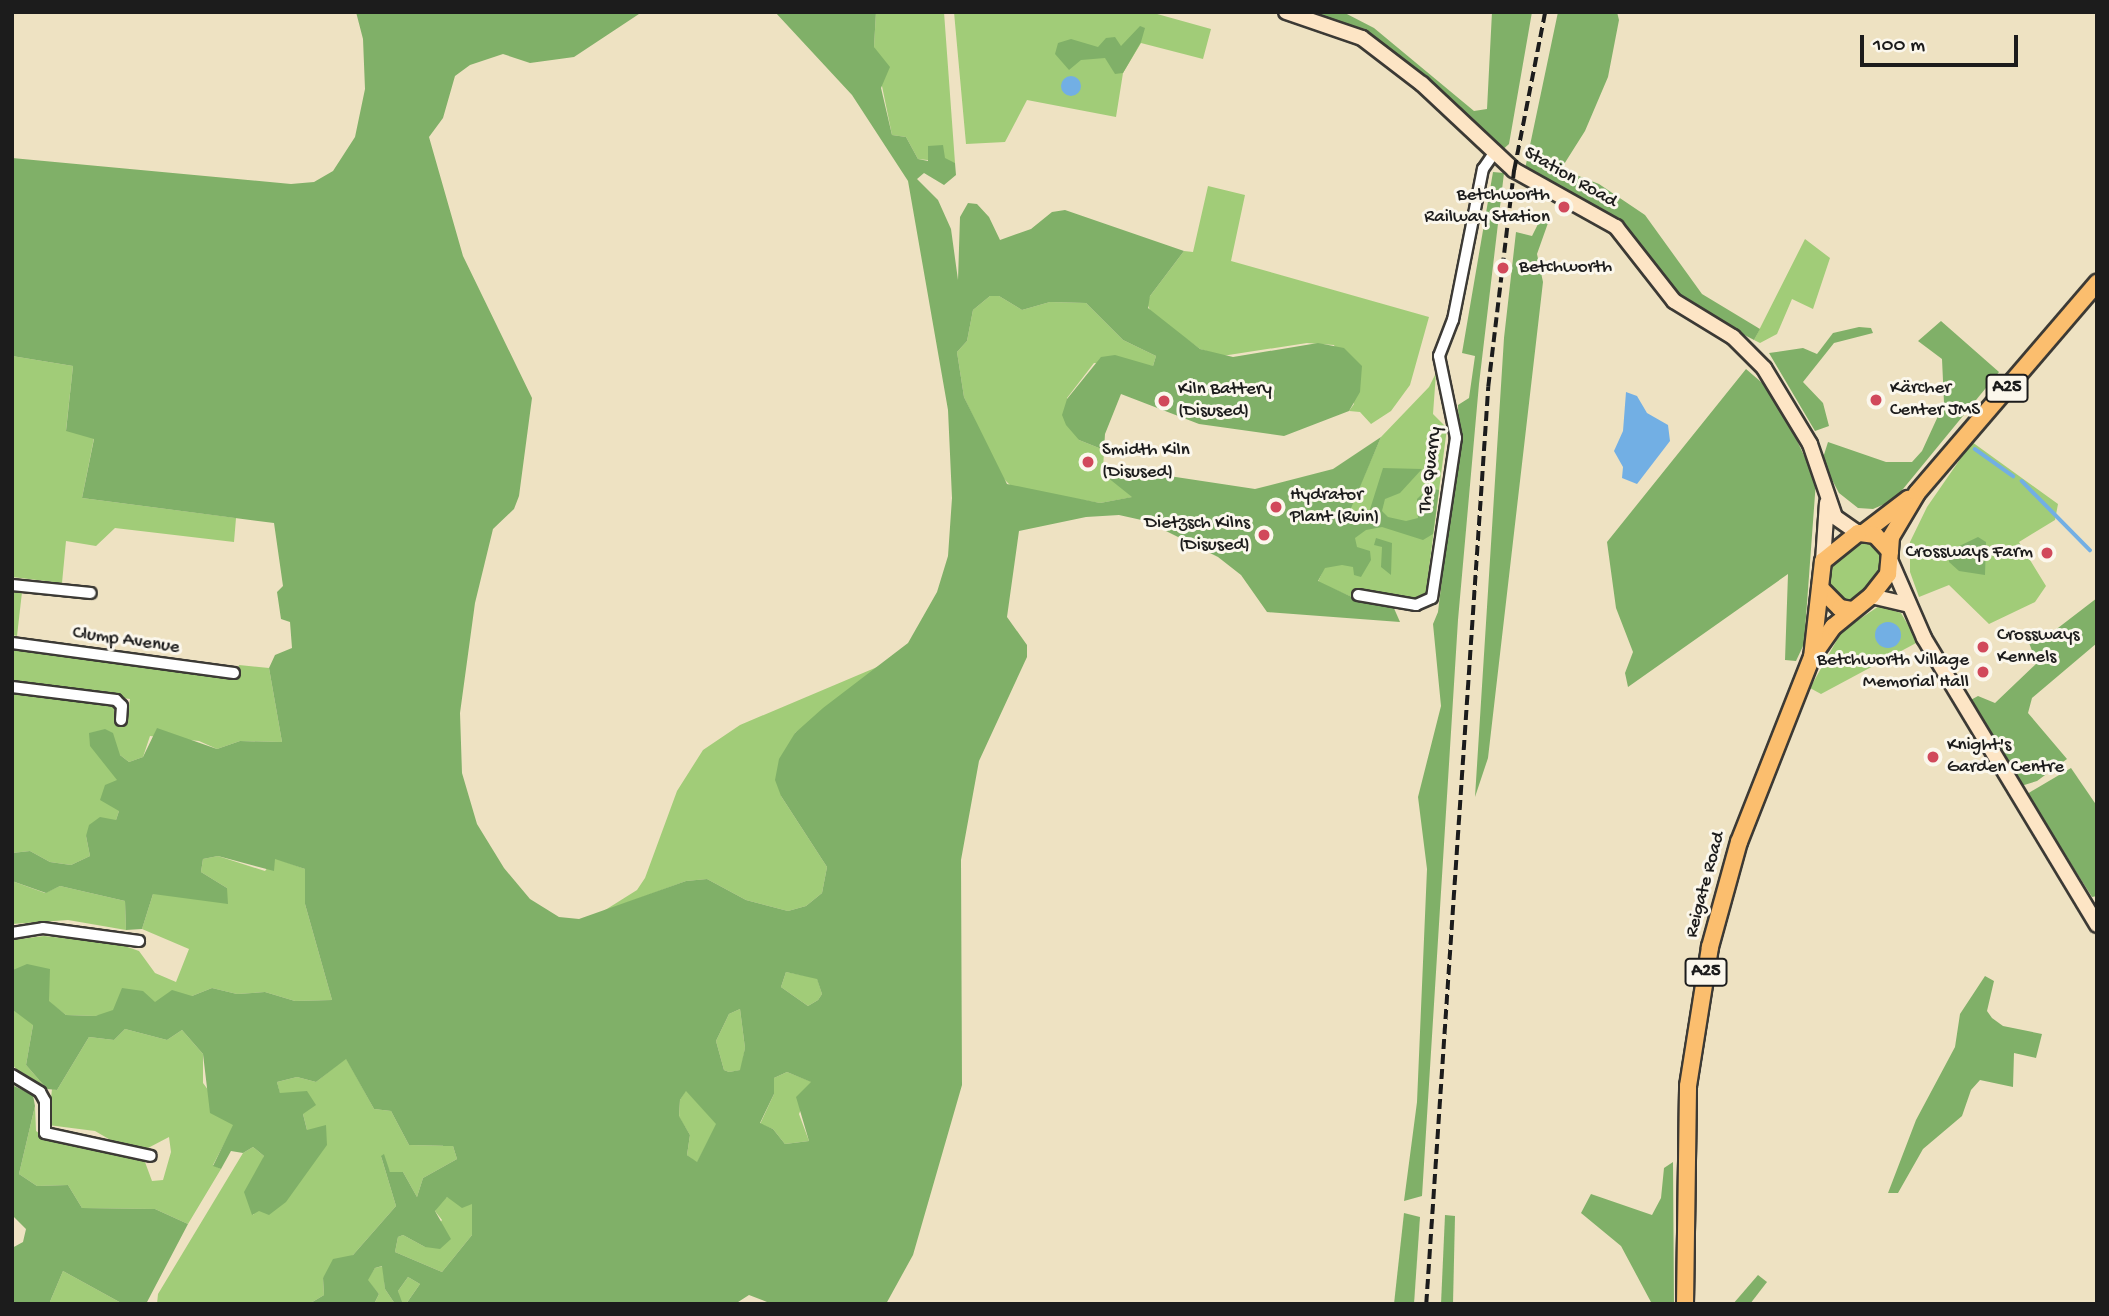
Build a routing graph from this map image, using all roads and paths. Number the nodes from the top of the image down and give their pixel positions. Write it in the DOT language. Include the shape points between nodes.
graph roads {
  1 [pos="1286,12"];
  2 [pos="1494,153"];
  3 [pos="2097,283"];
  4 [pos="1917,493"];
  5 [pos="1826,498"];
  6 [pos="1862,532"];
  7 [pos="1890,556"];
  8 [pos="1823,561"];
  9 [pos="12,585"];
  10 [pos="1820,588"];
  11 [pos="91,593"];
  12 [pos="1358,595"];
  13 [pos="1871,596"];
  14 [pos="1906,604"];
  15 [pos="1853,610"];
  16 [pos="12,643"];
  17 [pos="1812,657"];
  18 [pos="234,673"];
  19 [pos="12,687"];
  20 [pos="121,720"];
  21 [pos="2097,925"];
  22 [pos="12,933"];
  23 [pos="139,941"];
  24 [pos="12,1075"];
  25 [pos="151,1156"];
  26 [pos="1685,1304"];
  1 -- 2 [label="main road, Station Road" via="1362,38 1422,84"];
  2 -- 5 [label="main road, Station Road" via="1527,179 1616,227 1674,301 1733,337 1764,368 1810,444"];
  2 -- 12 [label="street, The Quarry" via="1483,169 1453,320 1439,356 1455,438 1432,597 1416,605"];
  3 -- 4 [label="main road, A25"];
  4 -- 6 [label="main road, A25"];
  4 -- 7 [label="main road, A25" via="1891,537"];
  5 -- 6 [label="main road, Station Road" via="1835,517"];
  5 -- 8 [label="main road, Station Road"];
  6 -- 7 [label="main road"];
  6 -- 8 [label="main road"];
  7 -- 13 [label="main road" via="1888,574"];
  7 -- 14 [label="main road"];
  8 -- 10 [label="main road"];
  9 -- 11 [label="street"];
  10 -- 15 [label="main road" via="1840,608"];
  10 -- 17 [label="main road, Reigate Road / A25"];
  13 -- 14 [label="main road"];
  13 -- 15 [label="main road"];
  14 -- 21 [label="main road"];
  15 -- 17 [label="main road, Reigate Road / A25"];
  16 -- 18 [label="street, Clump Avenue"];
  17 -- 26 [label="main road, Reigate Road / A25" via="1739,842 1710,947 1688,1086"];
  19 -- 20 [label="street" via="116,700"];
  22 -- 23 [label="street" via="43,928"];
  24 -- 25 [label="street" via="45,1101 45,1133"];
}
